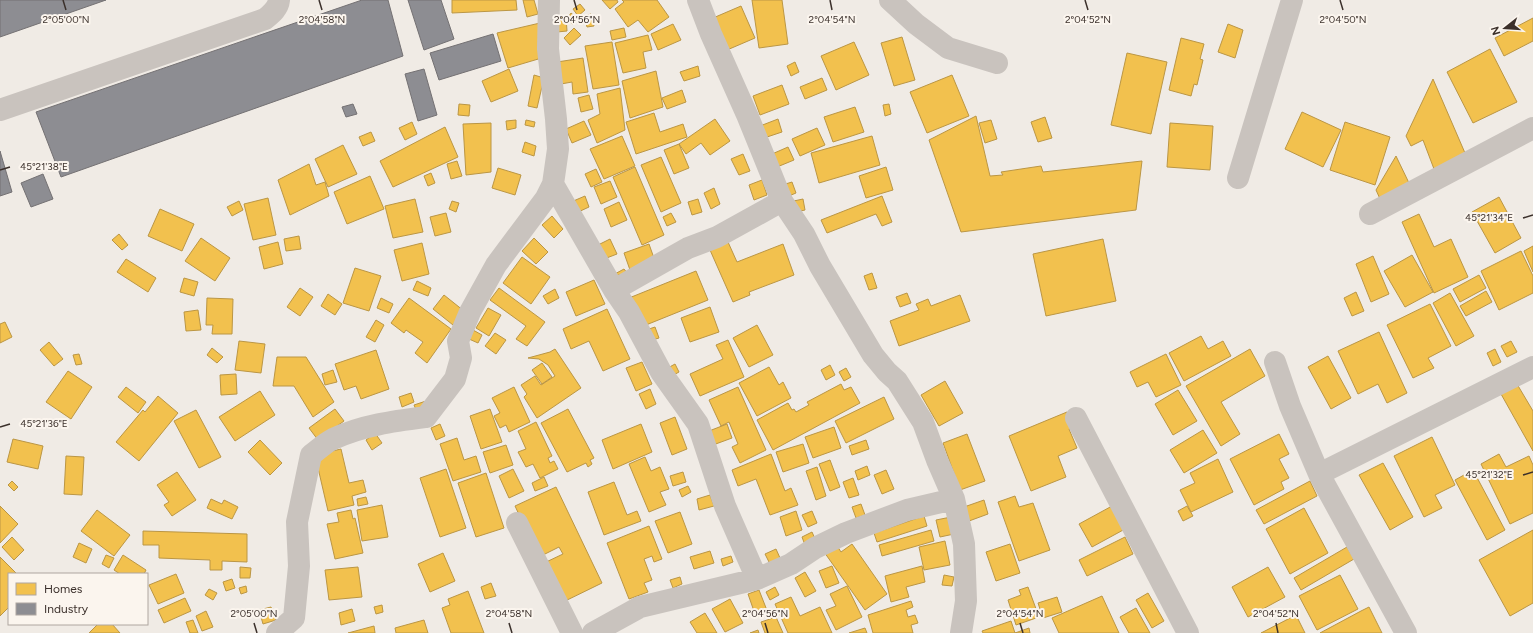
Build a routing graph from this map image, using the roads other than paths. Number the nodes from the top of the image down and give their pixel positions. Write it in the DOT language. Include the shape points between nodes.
graph roads {
  1 [pos="279,0"];
  2 [pos="549,0"];
  3 [pos="698,0"];
  4 [pos="890,0"];
  5 [pos="1292,0"];
  6 [pos="997,63"];
  7 [pos="0,110"];
  8 [pos="1533,128"];
  9 [pos="1238,178"];
  10 [pos="553,184"];
  11 [pos="782,200"];
  12 [pos="1370,214"];
  13 [pos="614,290"];
  14 [pos="1275,362"];
  15 [pos="1533,367"];
  16 [pos="1076,418"];
  17 [pos="1320,474"];
  18 [pos="954,500"];
  19 [pos="517,523"];
  20 [pos="757,579"];
  21 [pos="278,633"];
  22 [pos="572,633"];
  23 [pos="593,633"];
  24 [pos="961,633"];
  25 [pos="1188,633"];
  26 [pos="1406,633"];
  1 -- 7 [label="street" via="272,13 264,19"];
  2 -- 10 [label="street" via="548,49 558,149"];
  3 -- 11 [label="street"];
  4 -- 6 [label="street" via="948,48"];
  5 -- 9 [label="street"];
  8 -- 12 [label="street"];
  10 -- 13 [label="street"];
  10 -- 21 [label="street" via="546,198 496,265 470,312 458,341 461,358 455,379 426,416 378,423 332,439 311,455 297,522 299,566 294,618"];
  11 -- 13 [label="street" via="717,237 688,248"];
  11 -- 18 [label="street" via="873,355 898,381 923,422"];
  13 -- 20 [label="street" via="629,312 661,372 698,424 725,506"];
  14 -- 17 [label="street" via="1290,406"];
  15 -- 17 [label="street"];
  16 -- 25 [label="street"];
  17 -- 26 [label="street"];
  18 -- 20 [label="street" via="907,510 846,533 815,548 791,564"];
  18 -- 24 [label="street" via="964,544 966,601"];
  19 -- 22 [label="street"];
  20 -- 23 [label="street" via="640,607"];
}
